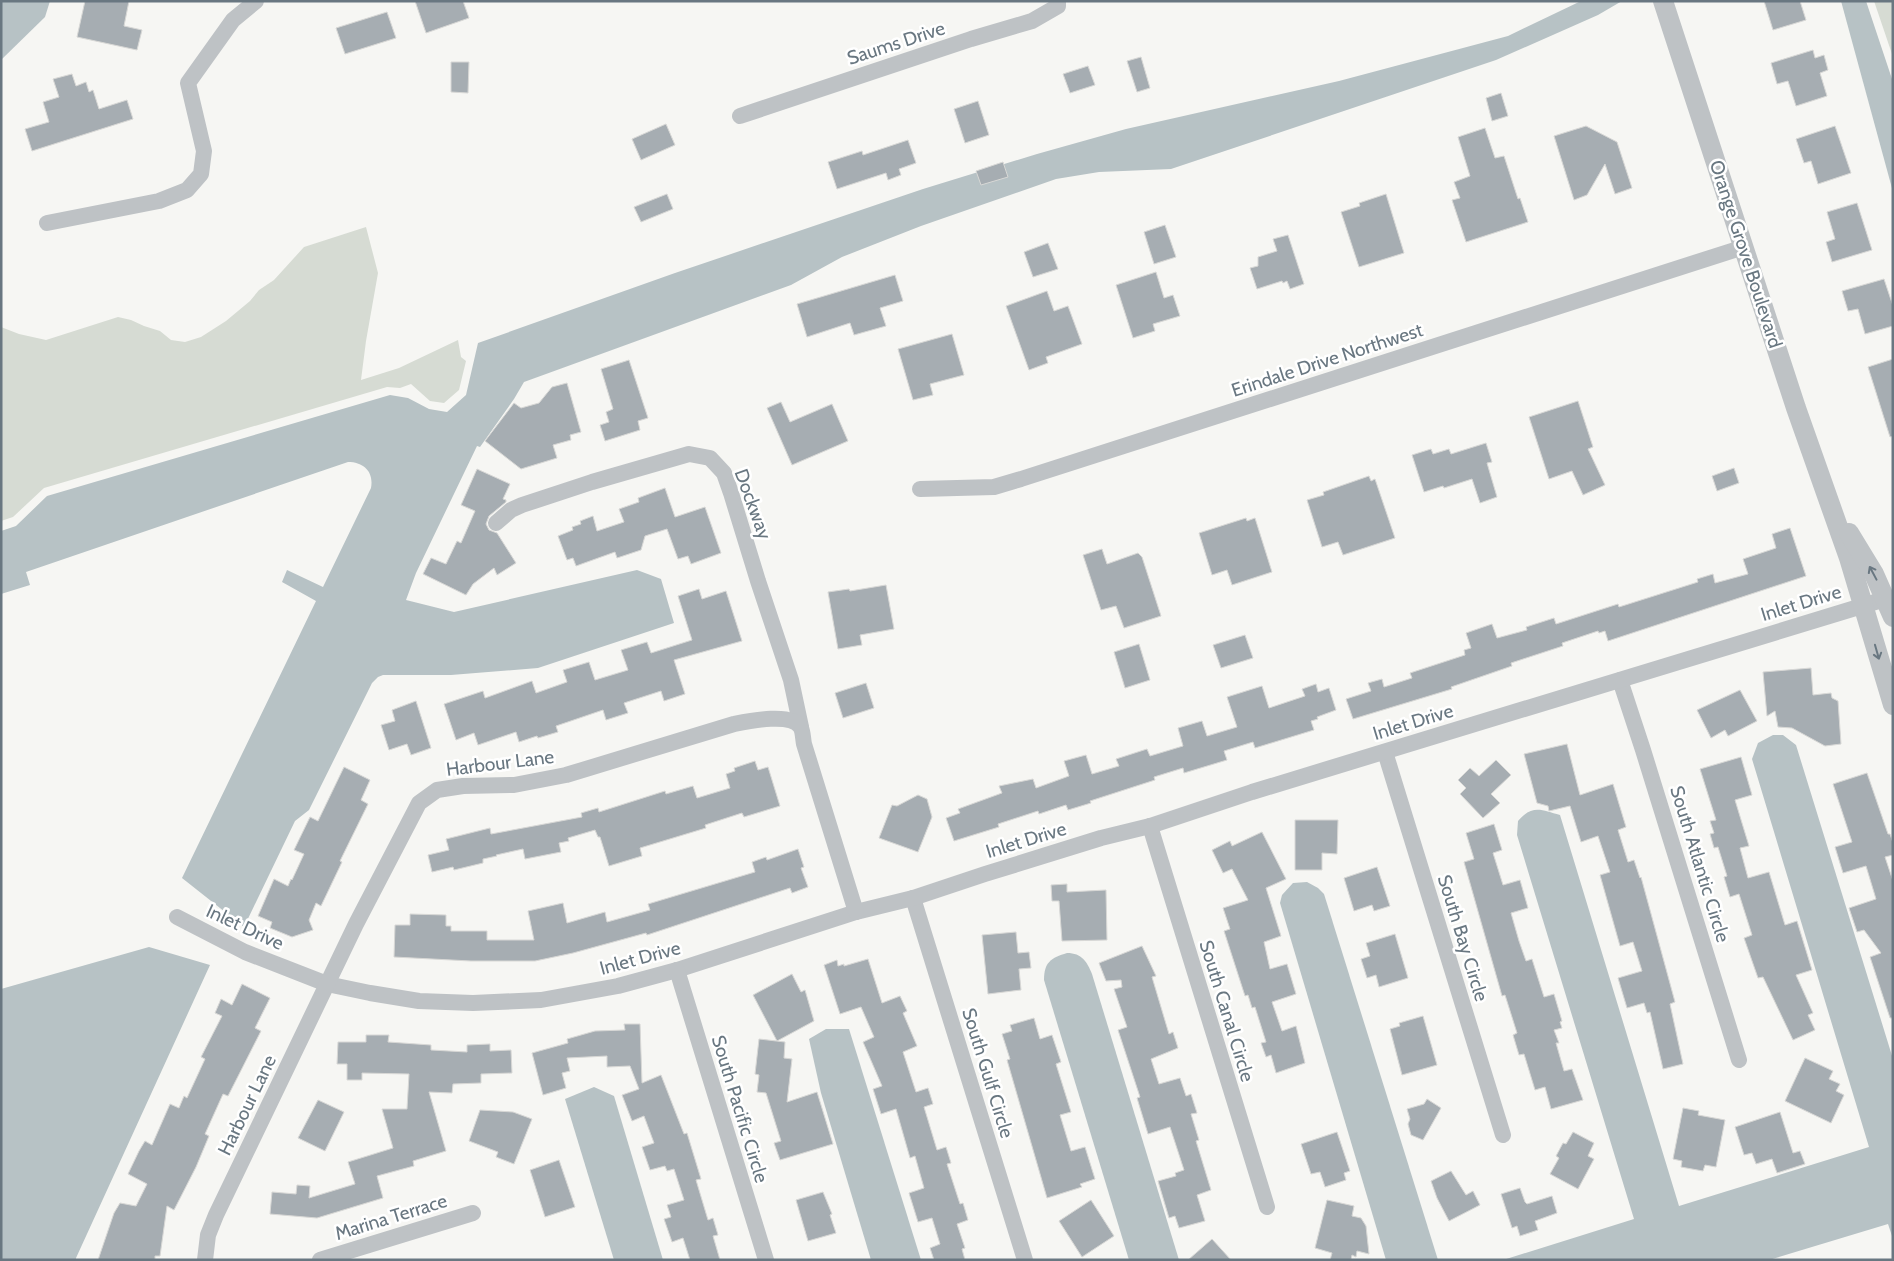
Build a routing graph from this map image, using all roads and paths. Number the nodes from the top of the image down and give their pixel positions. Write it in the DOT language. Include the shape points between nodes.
graph roads {
  1 [pos="256,1"];
  2 [pos="1058,1"];
  3 [pos="1663,1"];
  4 [pos="740,116"];
  5 [pos="47,223"];
  6 [pos="1744,247"];
  7 [pos="920,489"];
  8 [pos="1831,506"];
  9 [pos="496,523"];
  10 [pos="1885,598"];
  11 [pos="1864,605"];
  12 [pos="1893,617"];
  13 [pos="1620,680"];
  14 [pos="1893,705"];
  15 [pos="801,727"];
  16 [pos="1385,752"];
  17 [pos="1150,826"];
  18 [pos="914,898"];
  19 [pos="856,912"];
  20 [pos="177,917"];
  21 [pos="676,970"];
  22 [pos="327,984"];
  23 [pos="1739,1060"];
  24 [pos="1503,1135"];
  25 [pos="1267,1207"];
  26 [pos="473,1213"];
  27 [pos="204,1260"];
  28 [pos="320,1260"];
  29 [pos="766,1260"];
  30 [pos="1025,1260"];
  1 -- 5 [label="street" via="233,20 188,83 204,152 201,174 187,190 159,201"];
  2 -- 4 [label="street, Saums Drive" via="1058,6 1032,21"];
  3 -- 6 [label="street, Orange Grove Boulevard"];
  6 -- 7 [label="street, Erindale Drive Northwest" via="1021,479 994,486"];
  6 -- 8 [label="street, Orange Grove Boulevard"];
  10 -- 8 [label="street, Orange Grove Boulevard, one-way" via="1874,574"];
  8 -- 11 [label="street, Orange Grove Boulevard"];
  9 -- 15 [label="street, Dockway" via="522,504 584,485 689,454 710,458 724,473 731,493 791,680"];
  10 -- 11 [label="street, Inlet Drive"];
  10 -- 12 [label="street, Orange Grove Boulevard"];
  11 -- 13 [label="street, Inlet Drive"];
  11 -- 14 [label="street, Orange Grove Boulevard, one-way"];
  13 -- 16 [label="street, Inlet Drive"];
  13 -- 23 [label="street, South Atlantic Circle"];
  15 -- 19 [label="street"];
  15 -- 22 [label="street, Harbour Lane" via="791,720 754,719 548,780 438,790 418,803"];
  16 -- 17 [label="street, Inlet Drive"];
  16 -- 24 [label="street, South Bay Circle"];
  17 -- 18 [label="street, Inlet Drive"];
  17 -- 25 [label="street, South Canal Circle"];
  18 -- 19 [label="street, Inlet Drive"];
  18 -- 30 [label="street, South Gulf Circle"];
  19 -- 21 [label="street, Inlet Drive"];
  20 -- 22 [label="street, Inlet Drive" via="245,952"];
  21 -- 22 [label="street, Inlet Drive" via="578,994 497,1003 419,1001"];
  21 -- 29 [label="street, South Pacific Circle"];
  22 -- 27 [label="street, Harbour Lane" via="216,1214"];
  26 -- 28 [label="street, Marina Terrace"];
}
